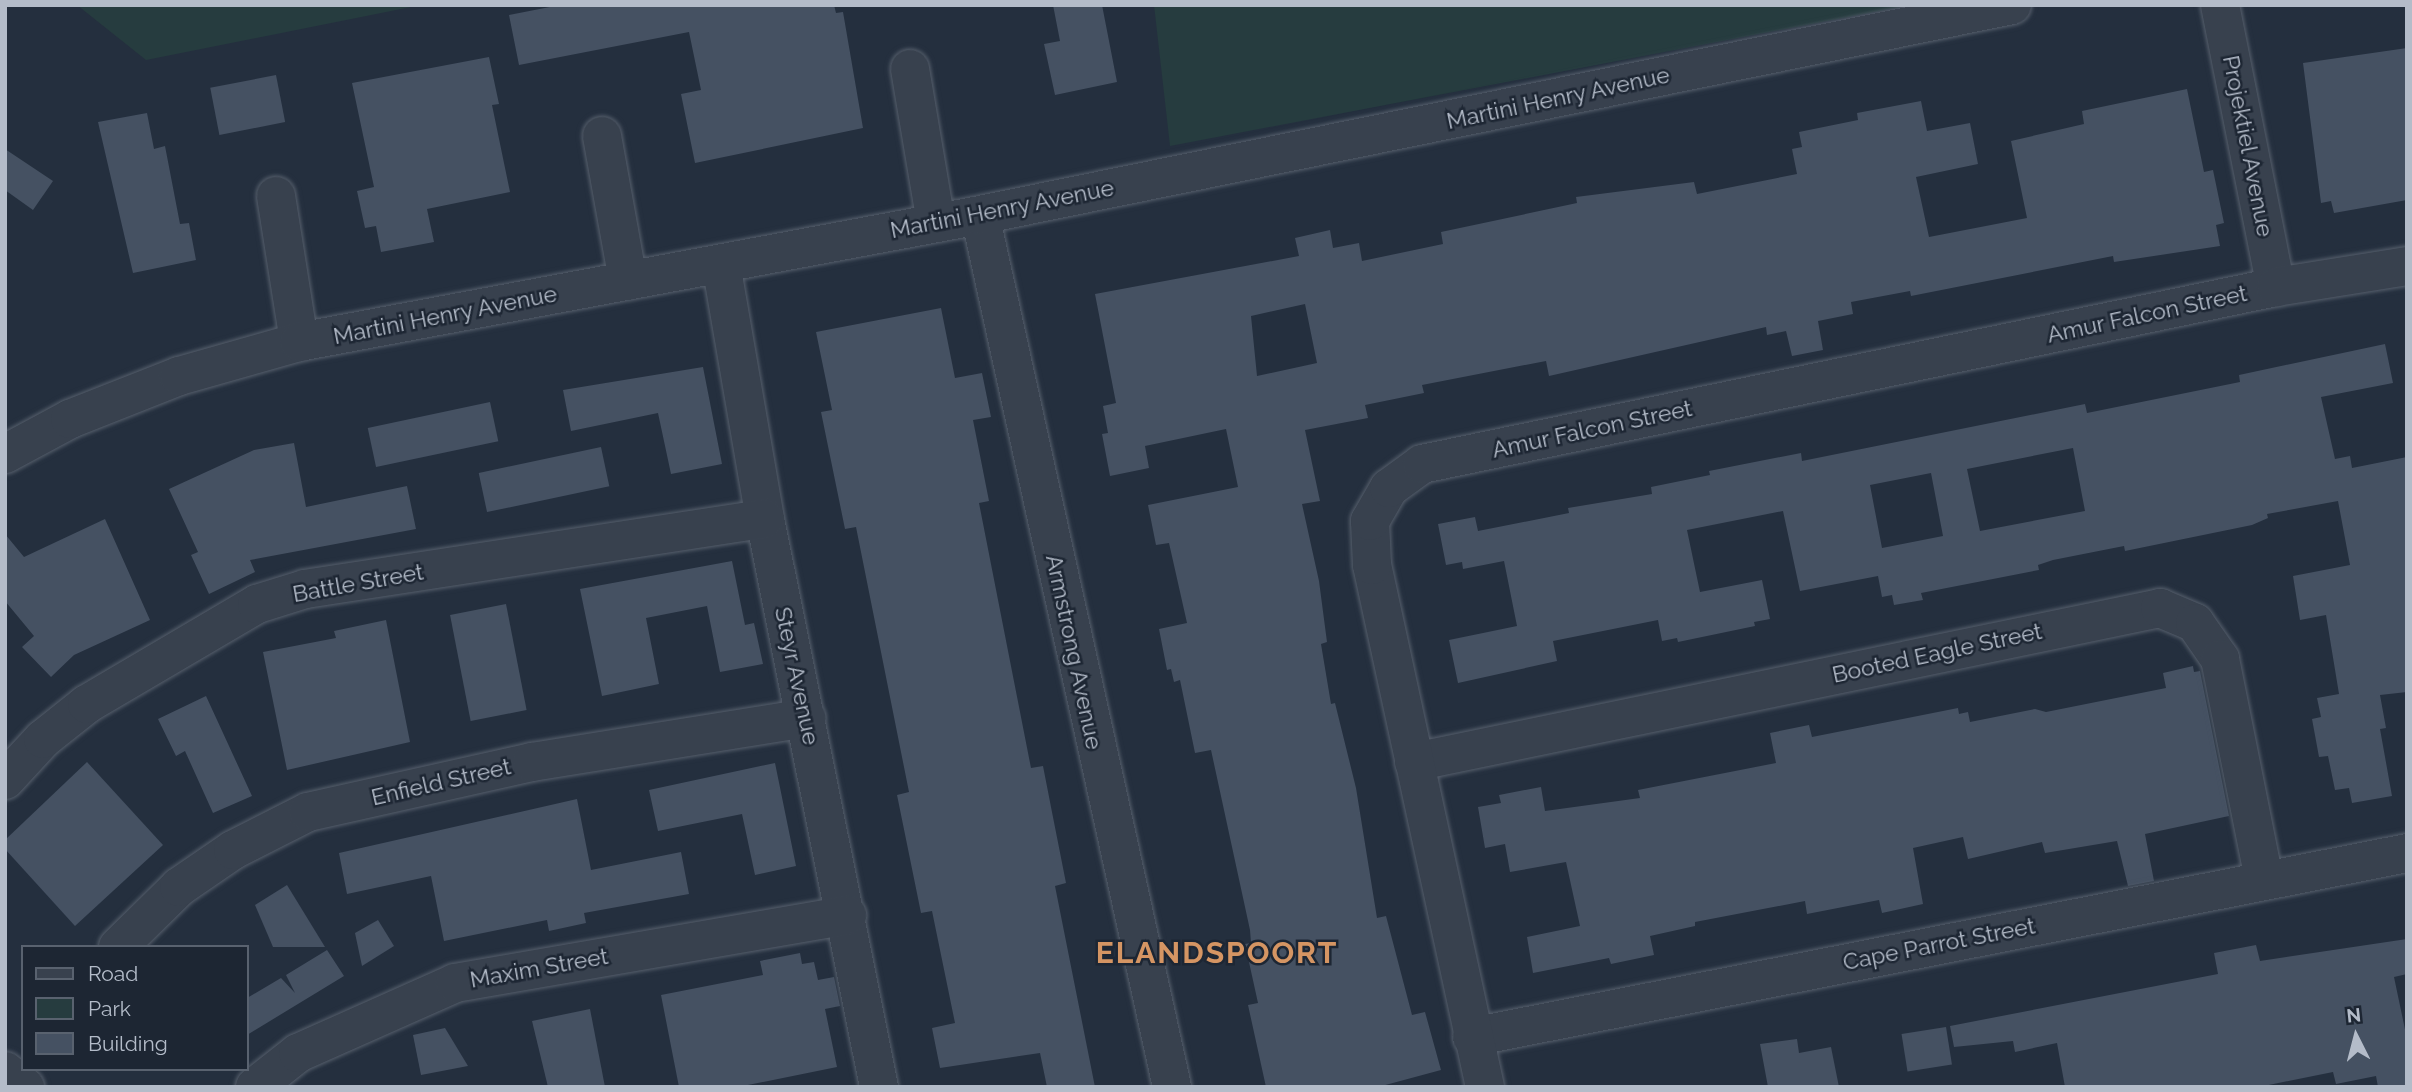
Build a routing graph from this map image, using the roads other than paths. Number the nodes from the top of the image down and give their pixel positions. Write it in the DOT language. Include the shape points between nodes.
graph roads {
  1 [pos="2012,5"];
  2 [pos="2220,5"];
  3 [pos="910,69"];
  4 [pos="601,136"];
  5 [pos="276,197"];
  6 [pos="979,215"];
  7 [pos="936,222"];
  8 [pos="721,264"];
  9 [pos="2407,266"];
  10 [pos="628,281"];
  11 [pos="2276,287"];
  12 [pos="299,342"];
  13 [pos="5,454"];
  14 [pos="765,519"];
  15 [pos="806,719"];
  16 [pos="1414,762"];
  17 [pos="5,780"];
  18 [pos="2407,853"];
  19 [pos="2264,879"];
  20 [pos="848,915"];
  21 [pos="120,945"];
  22 [pos="1472,1037"];
  23 [pos="255,1087"];
  24 [pos="878,1087"];
  25 [pos="1172,1087"];
  26 [pos="1485,1087"];
  1 -- 6 [label="street, Martini Henry Avenue"];
  2 -- 11 [label="street, Projektiel Avenue"];
  3 -- 7 [label="street"];
  4 -- 10 [label="street"];
  5 -- 12 [label="street"];
  6 -- 7 [label="street, Martini Henry Avenue"];
  6 -- 25 [label="street, Armstrong Avenue"];
  7 -- 8 [label="street, Martini Henry Avenue"];
  8 -- 10 [label="street, Martini Henry Avenue"];
  8 -- 14 [label="street, Steyr Avenue"];
  9 -- 11 [label="street, Amur Falcon Street"];
  10 -- 12 [label="street, Martini Henry Avenue"];
  11 -- 16 [label="street, Amur Falcon Street" via="1422,464 1389,488 1370,521 1372,565"];
  12 -- 13 [label="street, Martini Henry Avenue" via="179,376 69,419"];
  14 -- 15 [label="street, Steyr Avenue"];
  14 -- 17 [label="street, Battle Street" via="304,589 257,604 87,704 43,739"];
  15 -- 20 [label="street, Steyr Avenue"];
  15 -- 21 [label="street, Enfield Street" via="533,762 308,812 233,850 180,887"];
  16 -- 19 [label="street, Booted Eagle Street" via="2160,608 2195,623 2220,659"];
  16 -- 22 [label="street, Amur Falcon Street"];
  18 -- 19 [label="street, Cape Parrot Street"];
  19 -- 22 [label="street, Cape Parrot Street"];
  20 -- 23 [label="street, Maxim Street" via="455,983 299,1053"];
  20 -- 24 [label="street, Steyr Avenue"];
  22 -- 26 [label="street, Amur Falcon Street"];
}
